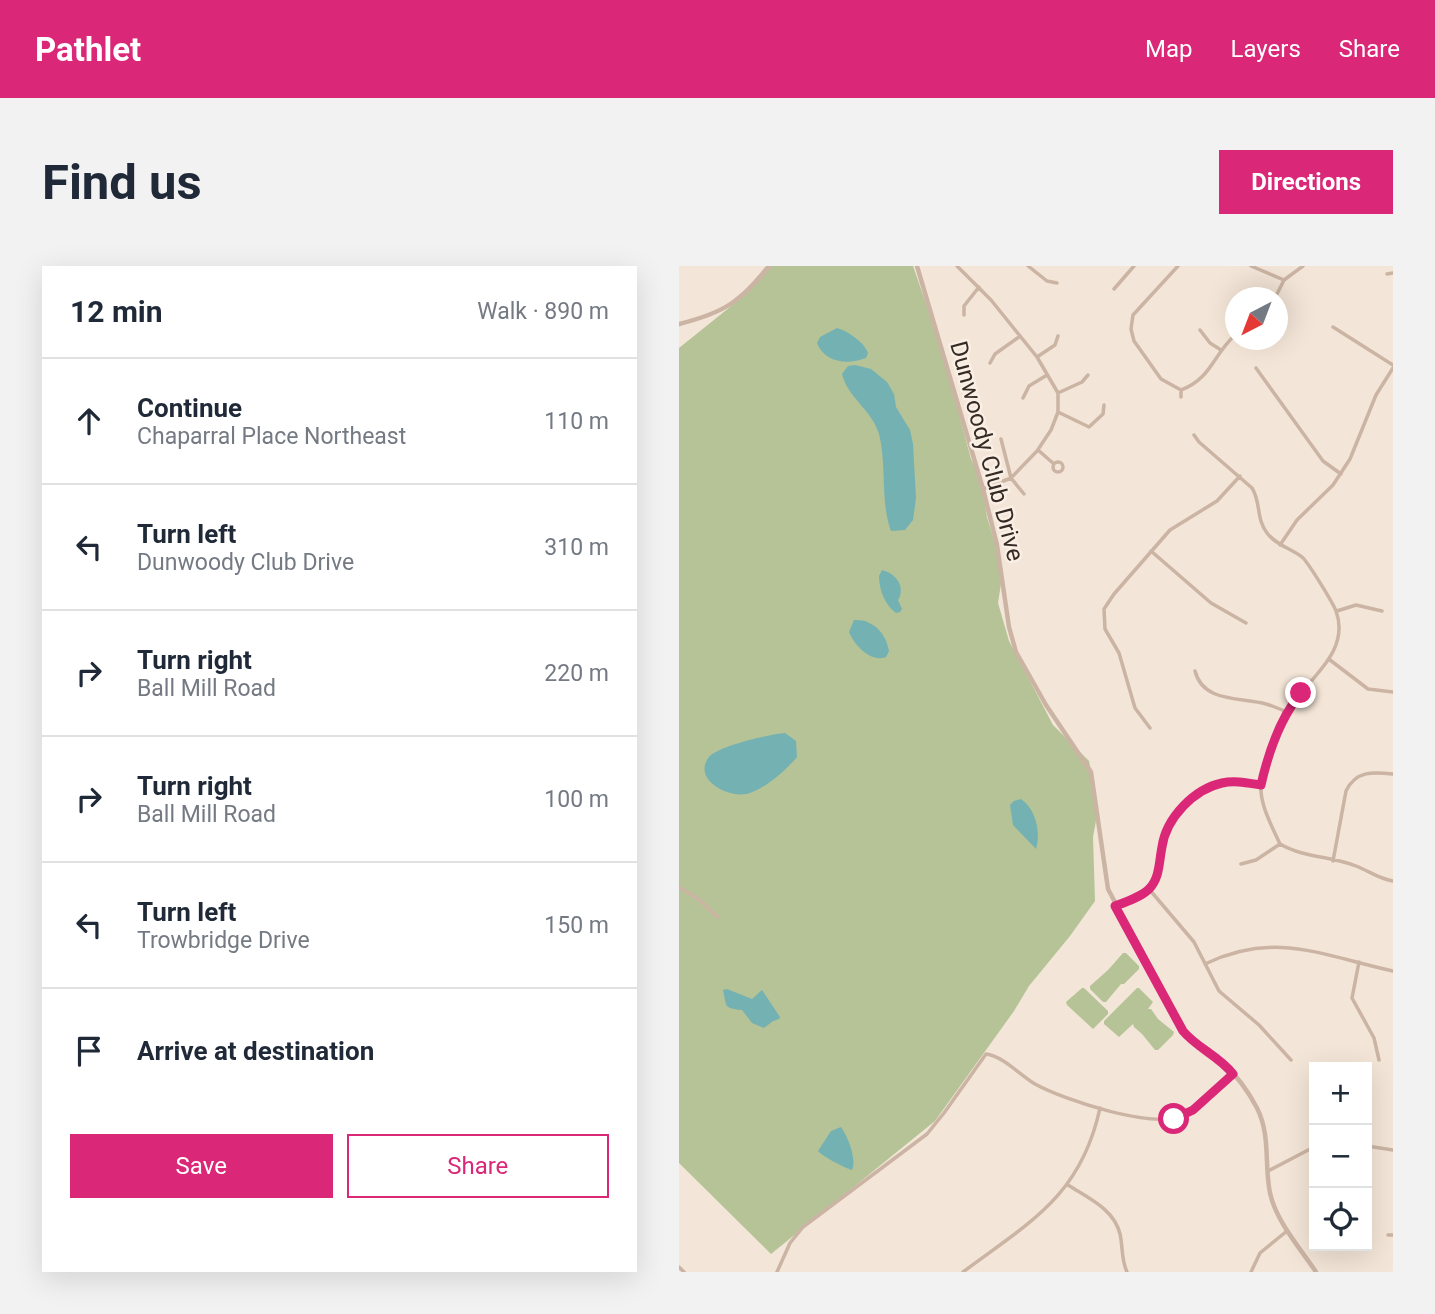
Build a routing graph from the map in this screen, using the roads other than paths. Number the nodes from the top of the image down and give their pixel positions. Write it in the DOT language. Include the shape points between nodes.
graph roads {
  1 [pos="770,266"];
  2 [pos="917,266"];
  3 [pos="957,266"];
  4 [pos="1028,266"];
  5 [pos="1134,266"];
  6 [pos="1178,266"];
  7 [pos="1251,266"];
  8 [pos="1303,266"];
  9 [pos="1393,273"];
  10 [pos="1387,274"];
  11 [pos="1284,280"];
  12 [pos="1057,283"];
  13 [pos="979,287"];
  14 [pos="1280,287"];
  15 [pos="1114,289"];
  16 [pos="964,316"];
  17 [pos="679,324"];
  18 [pos="1333,327"];
  19 [pos="1200,330"];
  20 [pos="1058,336"];
  21 [pos="1019,337"];
  22 [pos="1225,345"];
  23 [pos="1220,350"];
  24 [pos="1037,357"];
  25 [pos="990,363"];
  26 [pos="1393,366"];
  27 [pos="1256,368"];
  28 [pos="1047,375"];
  29 [pos="1089,375"];
  30 [pos="1181,390"];
  31 [pos="1058,393"];
  32 [pos="1181,397"];
  33 [pos="1023,398"];
  34 [pos="1104,405"];
  35 [pos="1058,412"];
  36 [pos="1194,435"];
  37 [pos="1002,439"];
  38 [pos="1038,450"];
  39 [pos="1054,464"];
  40 [pos="1341,474"];
  41 [pos="1240,476"];
  42 [pos="1011,478"];
  43 [pos="983,489"];
  44 [pos="1024,494"];
  45 [pos="1280,545"];
  46 [pos="1151,551"];
  47 [pos="1336,611"];
  48 [pos="1382,611"];
  49 [pos="1247,623"];
  50 [pos="1330,660"];
  51 [pos="1195,671"];
  52 [pos="1393,692"];
  53 [pos="1287,712"];
  54 [pos="1150,727"];
  55 [pos="1393,774"];
  56 [pos="1261,785"];
  57 [pos="1280,844"];
  58 [pos="1333,861"];
  59 [pos="1241,864"];
  60 [pos="1393,881"];
  61 [pos="679,887"];
  62 [pos="1149,889"];
  63 [pos="1115,906"];
  64 [pos="718,917"];
  65 [pos="1359,962"];
  66 [pos="1205,964"];
  67 [pos="1393,971"];
  68 [pos="1291,1060"];
  69 [pos="1379,1060"];
  70 [pos="1233,1074"];
  71 [pos="1100,1108"];
  72 [pos="1372,1147"];
  73 [pos="1309,1150"];
  74 [pos="1393,1150"];
  75 [pos="1268,1171"];
  76 [pos="1068,1185"];
  77 [pos="1289,1230"];
  78 [pos="679,1267"];
  79 [pos="684,1272"];
  80 [pos="777,1272"];
  81 [pos="963,1272"];
  82 [pos="1127,1272"];
  83 [pos="1251,1272"];
  84 [pos="1316,1272"];
  1 -- 17 [label="street" via="728,307"];
  2 -- 43 [label="street, Dunwoody Club Drive"];
  3 -- 13 [label="street"];
  4 -- 12 [label="street"];
  5 -- 15 [label="street"];
  6 -- 30 [label="street" via="1133,315 1131,329 1134,341 1161,379"];
  7 -- 11 [label="street"];
  8 -- 11 [label="street"];
  9 -- 10 [label="street"];
  11 -- 14 [label="street"];
  13 -- 16 [label="street" via="964,306"];
  13 -- 21 [label="street"];
  18 -- 26 [label="street"];
  19 -- 23 [label="street"];
  20 -- 24 [label="street" via="1055,345"];
  21 -- 24 [label="street"];
  21 -- 25 [label="street"];
  22 -- 23 [label="street"];
  23 -- 30 [label="street" via="1206,375"];
  24 -- 28 [label="street"];
  26 -- 40 [label="street"];
  27 -- 40 [label="street" via="1323,461"];
  28 -- 31 [label="street"];
  28 -- 33 [label="street" via="1029,386"];
  29 -- 31 [label="street"];
  30 -- 32 [label="street"];
  31 -- 35 [label="street"];
  34 -- 35 [label="street" via="1103,414 1089,427"];
  35 -- 38 [label="street"];
  36 -- 41 [label="street"];
  37 -- 42 [label="street"];
  38 -- 39 [label="street"];
  38 -- 42 [label="street"];
  40 -- 45 [label="street"];
  41 -- 45 [label="street" via="1255,492 1264,530"];
  41 -- 46 [label="street" via="1217,501 1170,530"];
  42 -- 43 [label="street"];
  42 -- 44 [label="street"];
  43 -- 63 [label="street, Dunwoody Club Drive" via="997,545 1011,640 1024,670 1091,772 1105,877"];
  45 -- 47 [label="street" via="1304,559"];
  46 -- 49 [label="street" via="1211,603"];
  46 -- 54 [label="street" via="1108,600 1103,617 1124,664 1135,708"];
  47 -- 48 [label="street" via="1356,605"];
  47 -- 50 [label="street" via="1338,635"];
  50 -- 52 [label="street" via="1368,689"];
  50 -- 53 [label="street"];
  51 -- 53 [label="street" via="1198,681 1213,694"];
  53 -- 56 [label="street"];
  55 -- 58 [label="street" via="1373,771 1349,784"];
  56 -- 57 [label="street" via="1266,814"];
  56 -- 62 [label="street" via="1222,783 1198,794 1172,820"];
  57 -- 58 [label="street"];
  57 -- 59 [label="street"];
  58 -- 60 [label="street"];
  61 -- 64 [label="street"];
  62 -- 63 [label="street"];
  62 -- 66 [label="street" via="1190,937"];
  63 -- 70 [label="street, Dunwoody Club Drive" via="1183,1031"];
  65 -- 66 [label="street" via="1309,949 1266,947 1236,951"];
  65 -- 67 [label="street"];
  65 -- 69 [label="street" via="1352,998 1371,1031"];
  66 -- 68 [label="street" via="1219,991 1265,1030"];
  70 -- 71 [label="street" via="1193,1110 1174,1119 1154,1120"];
  70 -- 75 [label="street, Dunwoody Club Drive" via="1264,1124"];
  71 -- 76 [label="street" via="1089,1147"];
  71 -- 80 [label="street" via="1047,1090 986,1054 927,1134 803,1227 790,1242"];
  72 -- 74 [label="street"];
  73 -- 75 [label="street"];
  75 -- 77 [label="street, Dunwoody Club Drive" via="1272,1200"];
  76 -- 81 [label="street" via="1038,1216"];
  76 -- 82 [label="street" via="1113,1218"];
  77 -- 83 [label="street" via="1260,1253"];
  77 -- 84 [label="street, Dunwoody Club Drive"];
  78 -- 79 [label="street"];
}
